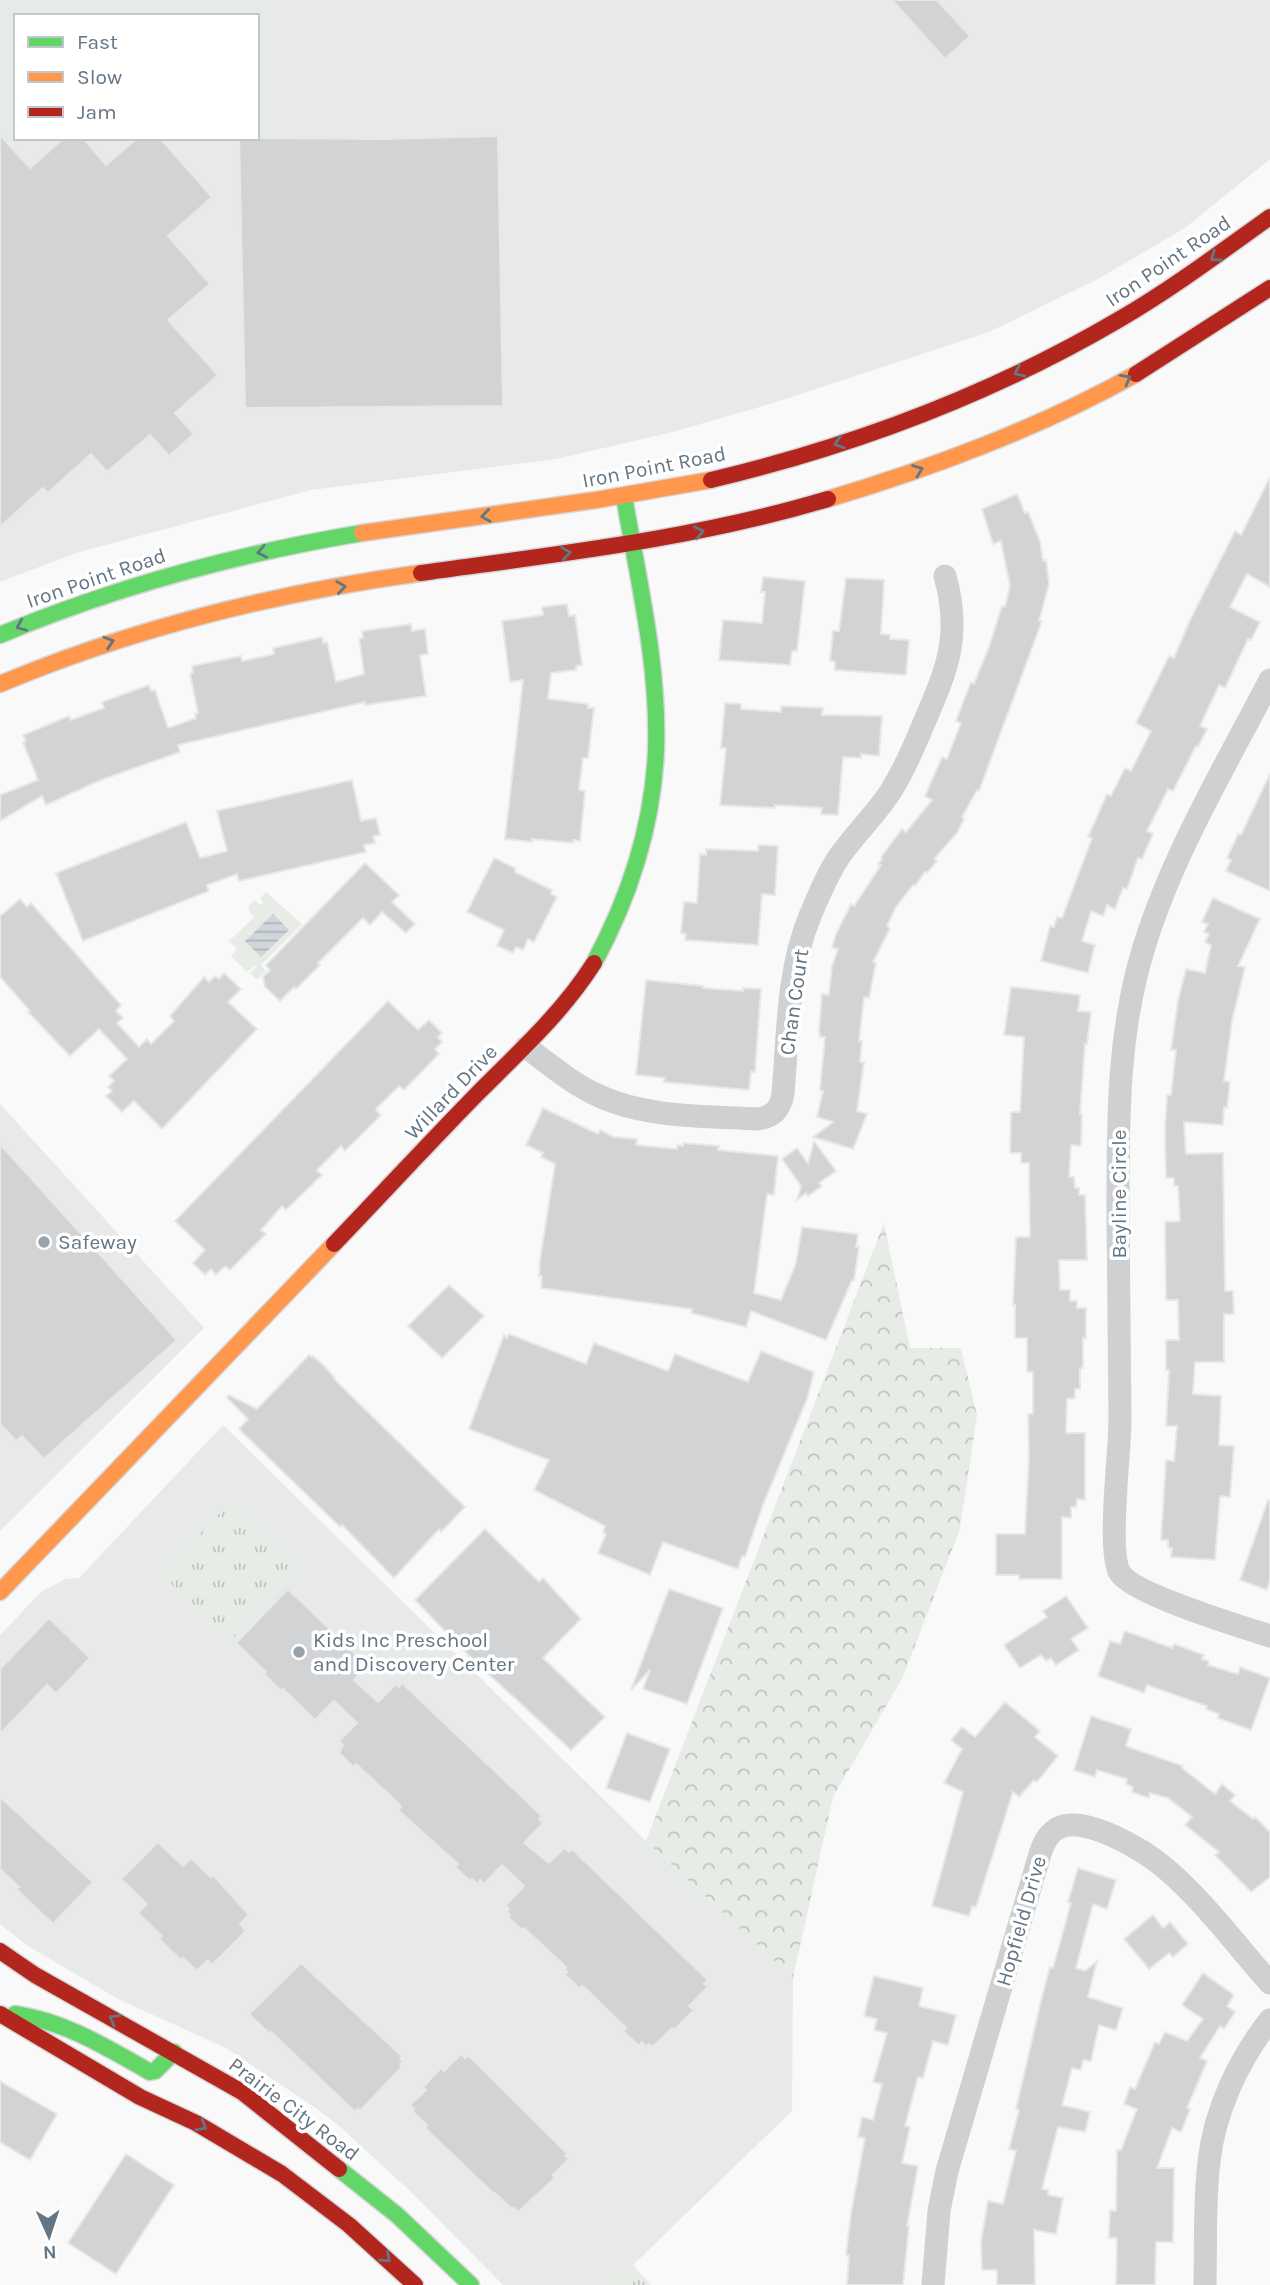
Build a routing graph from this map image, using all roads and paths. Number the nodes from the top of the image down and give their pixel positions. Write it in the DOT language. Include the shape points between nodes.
graph roads {
  1 [pos="1270,217"];
  2 [pos="1270,288"];
  3 [pos="624,496"];
  4 [pos="632,544"];
  5 [pos="944,576"];
  6 [pos="0,635"];
  7 [pos="1270,680"];
  8 [pos="0,684"];
  9 [pos="526,1047"];
  10 [pos="0,1592"];
  11 [pos="1270,1636"];
  12 [pos="0,1951"];
  13 [pos="1270,1983"];
  14 [pos="0,2013"];
  15 [pos="1270,2020"];
  16 [pos="174,2052"];
  17 [pos="415,2285"];
  18 [pos="471,2285"];
  19 [pos="933,2285"];
  20 [pos="1205,2285"];
  1 -- 3 [label="main road, Iron Point Road, one-way" via="1159,295 972,394 903,422 757,468"];
  4 -- 2 [label="main road, one-way" via="756,520 914,472 1121,382"];
  3 -- 4 [label="main road, Willard Drive"];
  3 -- 6 [label="main road, Iron Point Road, one-way" via="228,558 92,599"];
  8 -- 4 [label="main road, one-way" via="90,649 226,609 319,590"];
  4 -- 9 [label="main road, Willard Drive" via="654,699 656,750 650,805 633,875 608,934 578,988"];
  5 -- 9 [label="street, Chan Court" via="953,630 942,683 892,789 841,854 809,919 794,972 782,1101 775,1113 757,1119 634,1108 581,1086"];
  7 -- 11 [label="street, Bayline Circle" via="1173,868 1132,992 1119,1105 1120,1433 1114,1540 1116,1564 1128,1582"];
  9 -- 10 [label="main road, Willard Drive"];
  16 -- 12 [label="main road, Prairie City Road, one-way"];
  13 -- 19 [label="street, Hopfield Drive" via="1163,1867 1092,1828 1058,1828 1040,1854 947,2171"];
  14 -- 16 [label="main road" via="41,2016 71,2026 150,2071"];
  14 -- 17 [label="main road, one-way" via="140,2097 196,2123 282,2174 349,2225"];
  15 -- 20 [label="street" via="1240,2066 1212,2144"];
  16 -- 18 [label="main road, Prairie City Road" via="242,2092 397,2214"];
}
